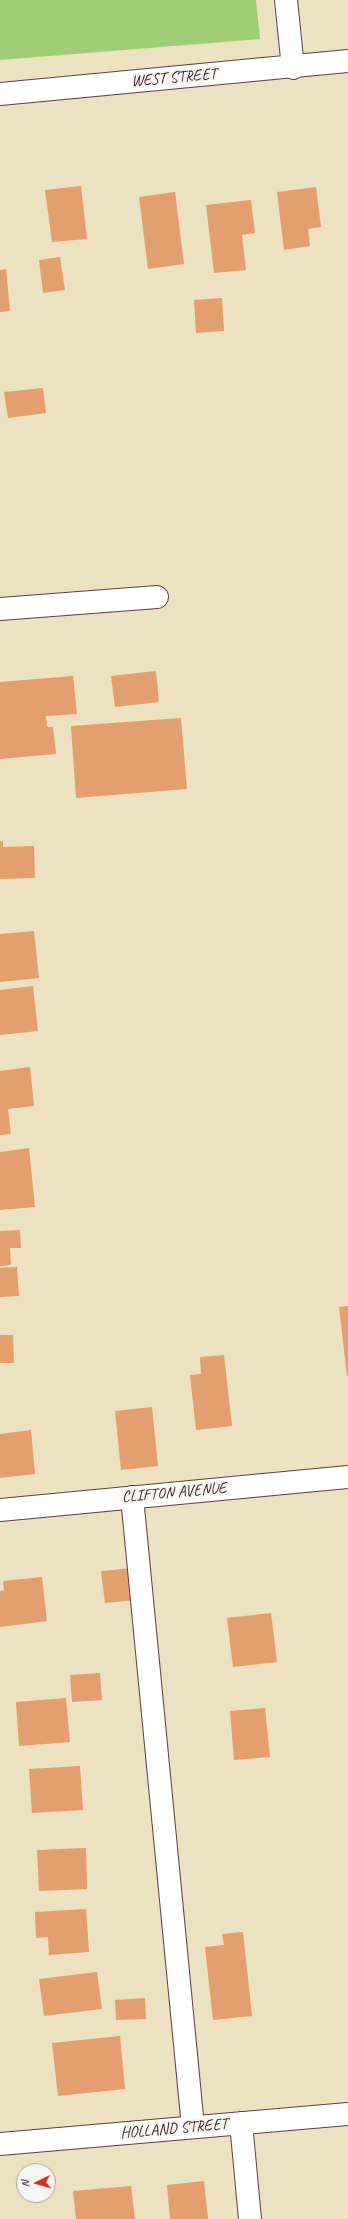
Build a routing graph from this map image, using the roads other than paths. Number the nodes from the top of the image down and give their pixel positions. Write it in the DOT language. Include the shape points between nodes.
graph roads {
  1 [pos="286,0"];
  2 [pos="348,61"];
  3 [pos="293,68"];
  4 [pos="0,94"];
  5 [pos="157,597"];
  6 [pos="0,609"];
  7 [pos="348,1477"];
  8 [pos="132,1497"];
  9 [pos="0,1510"];
  10 [pos="348,2114"];
  11 [pos="241,2123"];
  12 [pos="192,2127"];
  13 [pos="0,2144"];
  14 [pos="250,2219"];
  1 -- 3 [label="street"];
  2 -- 3 [label="street, WEST STREET"];
  3 -- 4 [label="street, WEST STREET"];
  5 -- 6 [label="street"];
  7 -- 8 [label="street, CLIFTON AVENUE"];
  8 -- 9 [label="street, CLIFTON AVENUE"];
  8 -- 12 [label="street"];
  10 -- 11 [label="street, HOLLAND STREET"];
  11 -- 12 [label="street, HOLLAND STREET"];
  11 -- 14 [label="street"];
  12 -- 13 [label="street, HOLLAND STREET"];
}
